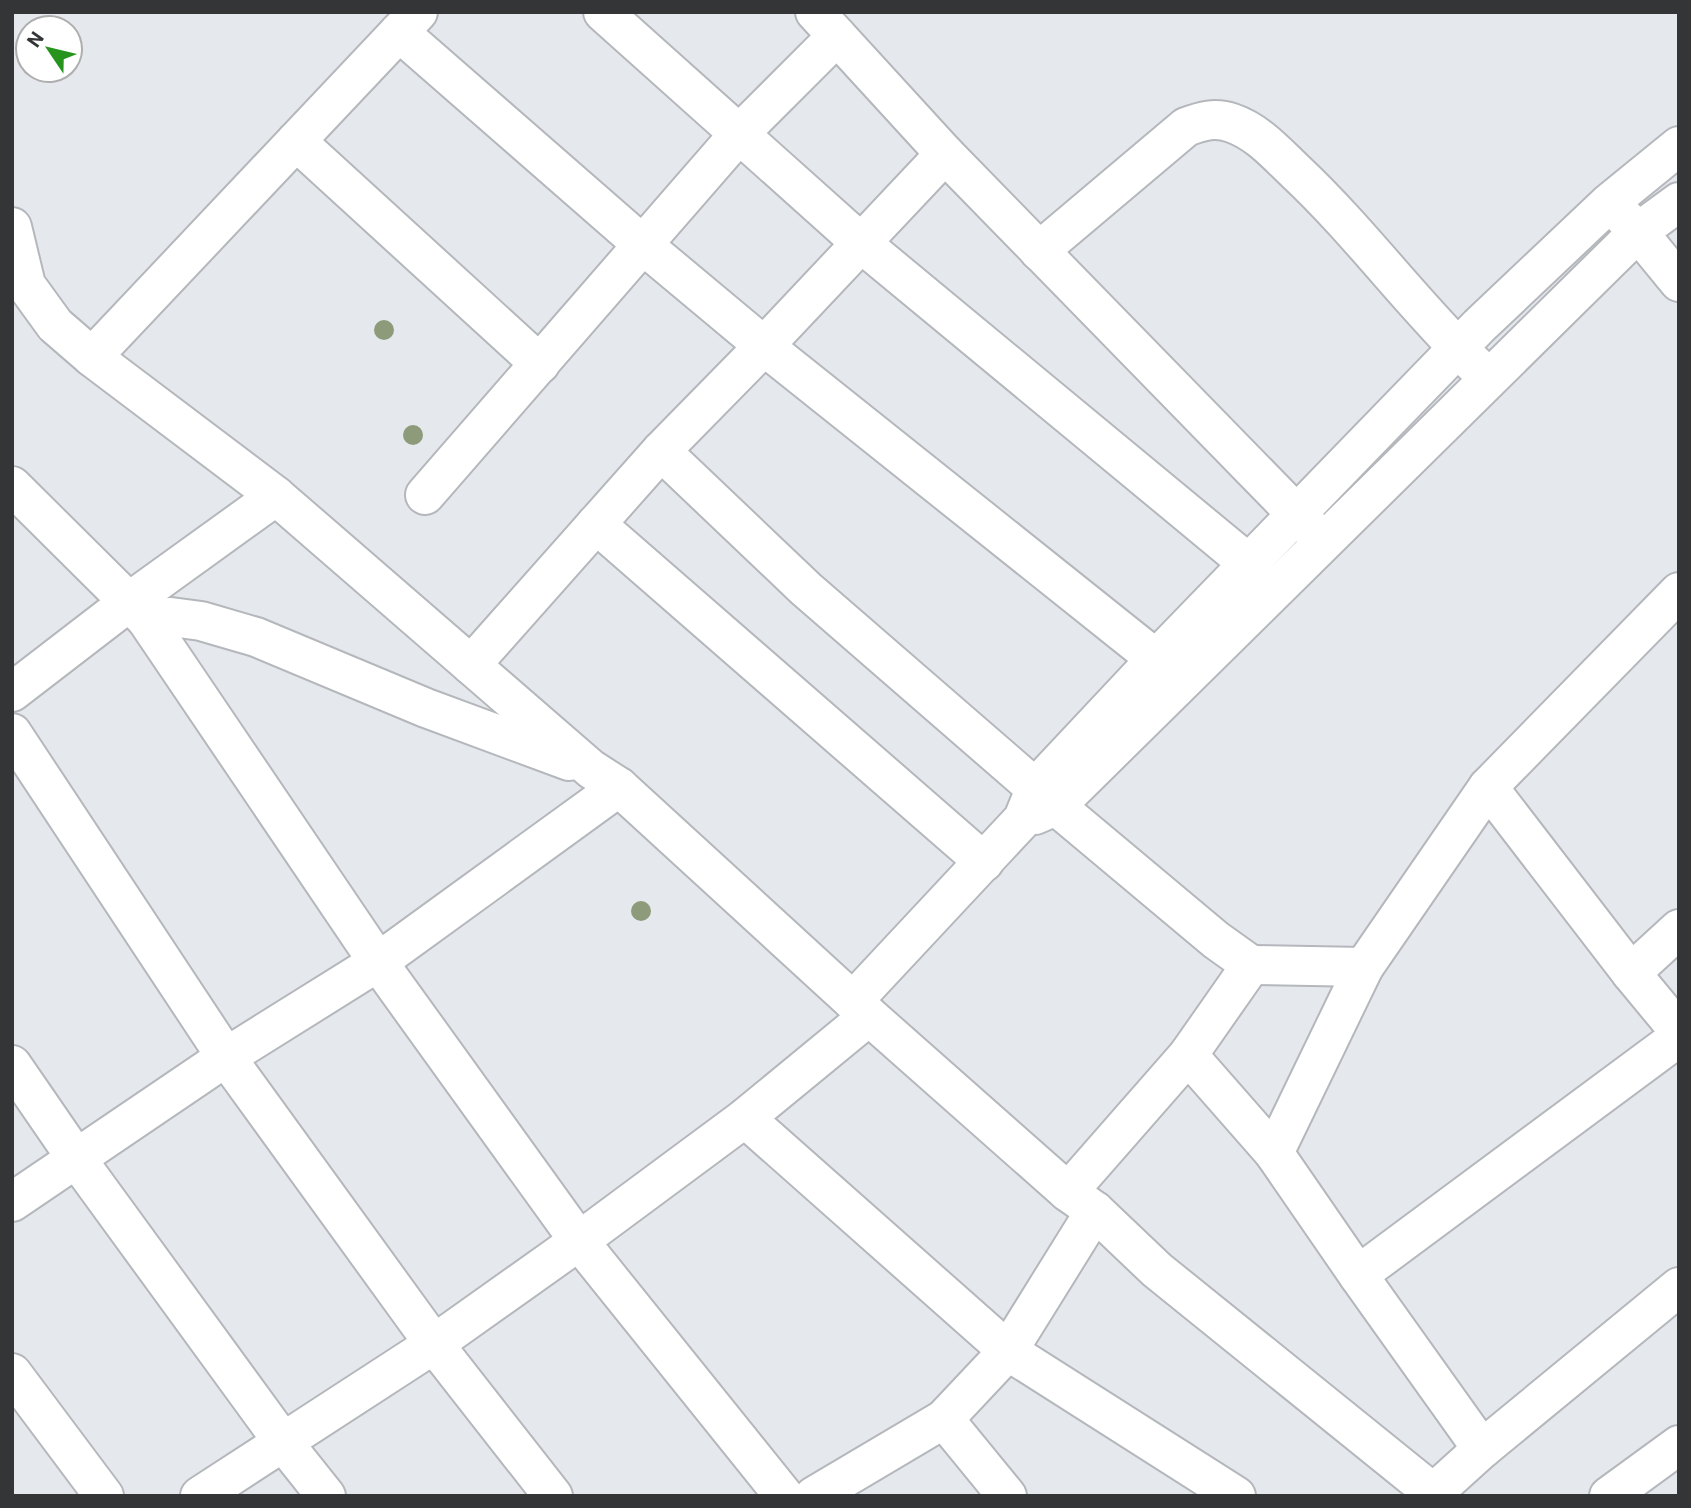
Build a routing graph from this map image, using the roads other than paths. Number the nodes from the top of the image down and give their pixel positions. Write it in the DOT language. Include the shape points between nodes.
graph roads {
  1 [pos="603,12"];
  2 [pos="408,22"];
  3 [pos="826,24"];
  4 [pos="739,134"];
  5 [pos="296,141"];
  6 [pos="945,155"];
  7 [pos="1665,158"];
  8 [pos="1679,201"];
  9 [pos="1609,203"];
  10 [pos="12,227"];
  11 [pos="1638,232"];
  12 [pos="861,243"];
  13 [pos="643,245"];
  14 [pos="1039,251"];
  15 [pos="1679,282"];
  16 [pos="764,346"];
  17 [pos="1458,348"];
  18 [pos="92,357"];
  19 [pos="540,364"];
  20 [pos="1489,379"];
  21 [pos="661,451"];
  22 [pos="12,486"];
  23 [pos="425,495"];
  24 [pos="276,496"];
  25 [pos="1298,514"];
  26 [pos="596,524"];
  27 [pos="1324,542"];
  28 [pos="1249,564"];
  29 [pos="1679,592"];
  30 [pos="138,611"];
  31 [pos="1156,659"];
  32 [pos="471,665"];
  33 [pos="12,692"];
  34 [pos="12,733"];
  35 [pos="605,778"];
  36 [pos="1488,787"];
  37 [pos="1039,804"];
  38 [pos="984,862"];
  39 [pos="1679,929"];
  40 [pos="378,962"];
  41 [pos="1251,965"];
  42 [pos="1364,967"];
  43 [pos="1631,973"];
  44 [pos="861,1008"];
  45 [pos="1679,1031"];
  46 [pos="1679,1037"];
  47 [pos="1188,1055"];
  48 [pos="226,1057"];
  49 [pos="12,1065"];
  50 [pos="746,1118"];
  51 [pos="1274,1153"];
  52 [pos="76,1158"];
  53 [pos="1081,1201"];
  54 [pos="12,1202"];
  55 [pos="579,1241"];
  56 [pos="1358,1275"];
  57 [pos="1679,1287"];
  58 [pos="434,1344"];
  59 [pos="1008,1351"];
  60 [pos="12,1373"];
  61 [pos="944,1419"];
  62 [pos="283,1442"];
  63 [pos="1679,1445"];
  64 [pos="1482,1450"];
  65 [pos="1434,1495"];
  66 [pos="104,1496"];
  67 [pos="200,1496"];
  68 [pos="326,1496"];
  69 [pos="553,1496"];
  70 [pos="784,1496"];
  71 [pos="814,1496"];
  72 [pos="1007,1496"];
  73 [pos="1236,1496"];
  74 [pos="1609,1496"];
  1 -- 4 [label="street"];
  2 -- 5 [label="street"];
  2 -- 13 [label="street"];
  3 -- 4 [label="street"];
  3 -- 6 [label="street"];
  4 -- 12 [label="street"];
  4 -- 13 [label="street"];
  5 -- 18 [label="street"];
  5 -- 19 [label="street"];
  6 -- 12 [label="street"];
  6 -- 14 [label="street"];
  7 -- 8 [label="street"];
  7 -- 9 [label="street"];
  8 -- 11 [label="street"];
  9 -- 11 [label="street"];
  9 -- 17 [label="street"];
  10 -- 18 [label="street" via="26,285 55,326"];
  11 -- 15 [label="street"];
  11 -- 20 [label="street"];
  12 -- 16 [label="street"];
  12 -- 28 [label="street"];
  13 -- 16 [label="street"];
  13 -- 19 [label="street"];
  14 -- 17 [label="street" via="1186,127 1217,119 1248,130 1323,197"];
  14 -- 25 [label="street"];
  16 -- 21 [label="street"];
  16 -- 31 [label="street"];
  17 -- 20 [label="street"];
  17 -- 25 [label="street"];
  18 -- 24 [label="street"];
  19 -- 23 [label="street"];
  20 -- 27 [label="street"];
  21 -- 26 [label="street"];
  21 -- 37 [label="street"];
  22 -- 30 [label="street"];
  24 -- 30 [label="street"];
  24 -- 32 [label="street"];
  25 -- 27 [label="street"];
  25 -- 28 [label="street"];
  26 -- 32 [label="street"];
  26 -- 38 [label="street"];
  27 -- 37 [label="street"];
  28 -- 31 [label="street"];
  29 -- 36 [label="street"];
  30 -- 33 [label="street"];
  30 -- 35 [label="street" via="201,621 256,637"];
  30 -- 40 [label="street"];
  31 -- 37 [label="street"];
  32 -- 35 [label="street"];
  34 -- 48 [label="street"];
  35 -- 40 [label="street"];
  35 -- 44 [label="street"];
  36 -- 42 [label="street"];
  36 -- 43 [label="street"];
  37 -- 38 [label="street"];
  37 -- 41 [label="street"];
  38 -- 44 [label="street"];
  39 -- 43 [label="street"];
  40 -- 48 [label="street"];
  40 -- 55 [label="street"];
  41 -- 42 [label="street"];
  41 -- 47 [label="street"];
  42 -- 51 [label="street"];
  43 -- 45 [label="street"];
  44 -- 50 [label="street"];
  44 -- 53 [label="street"];
  46 -- 56 [label="street"];
  47 -- 51 [label="street"];
  47 -- 53 [label="street"];
  48 -- 52 [label="street"];
  48 -- 58 [label="street"];
  49 -- 52 [label="street"];
  50 -- 55 [label="street"];
  50 -- 59 [label="street"];
  51 -- 56 [label="street"];
  52 -- 54 [label="street"];
  52 -- 62 [label="street"];
  53 -- 59 [label="street"];
  53 -- 65 [label="street" via="1157,1270"];
  55 -- 58 [label="street"];
  55 -- 70 [label="street"];
  56 -- 64 [label="street"];
  57 -- 64 [label="street"];
  58 -- 62 [label="street"];
  58 -- 69 [label="street"];
  59 -- 61 [label="street"];
  59 -- 73 [label="street"];
  60 -- 66 [label="street"];
  61 -- 71 [label="street"];
  61 -- 72 [label="street"];
  62 -- 67 [label="street"];
  62 -- 68 [label="street"];
  63 -- 74 [label="street"];
  64 -- 65 [label="street"];
}
